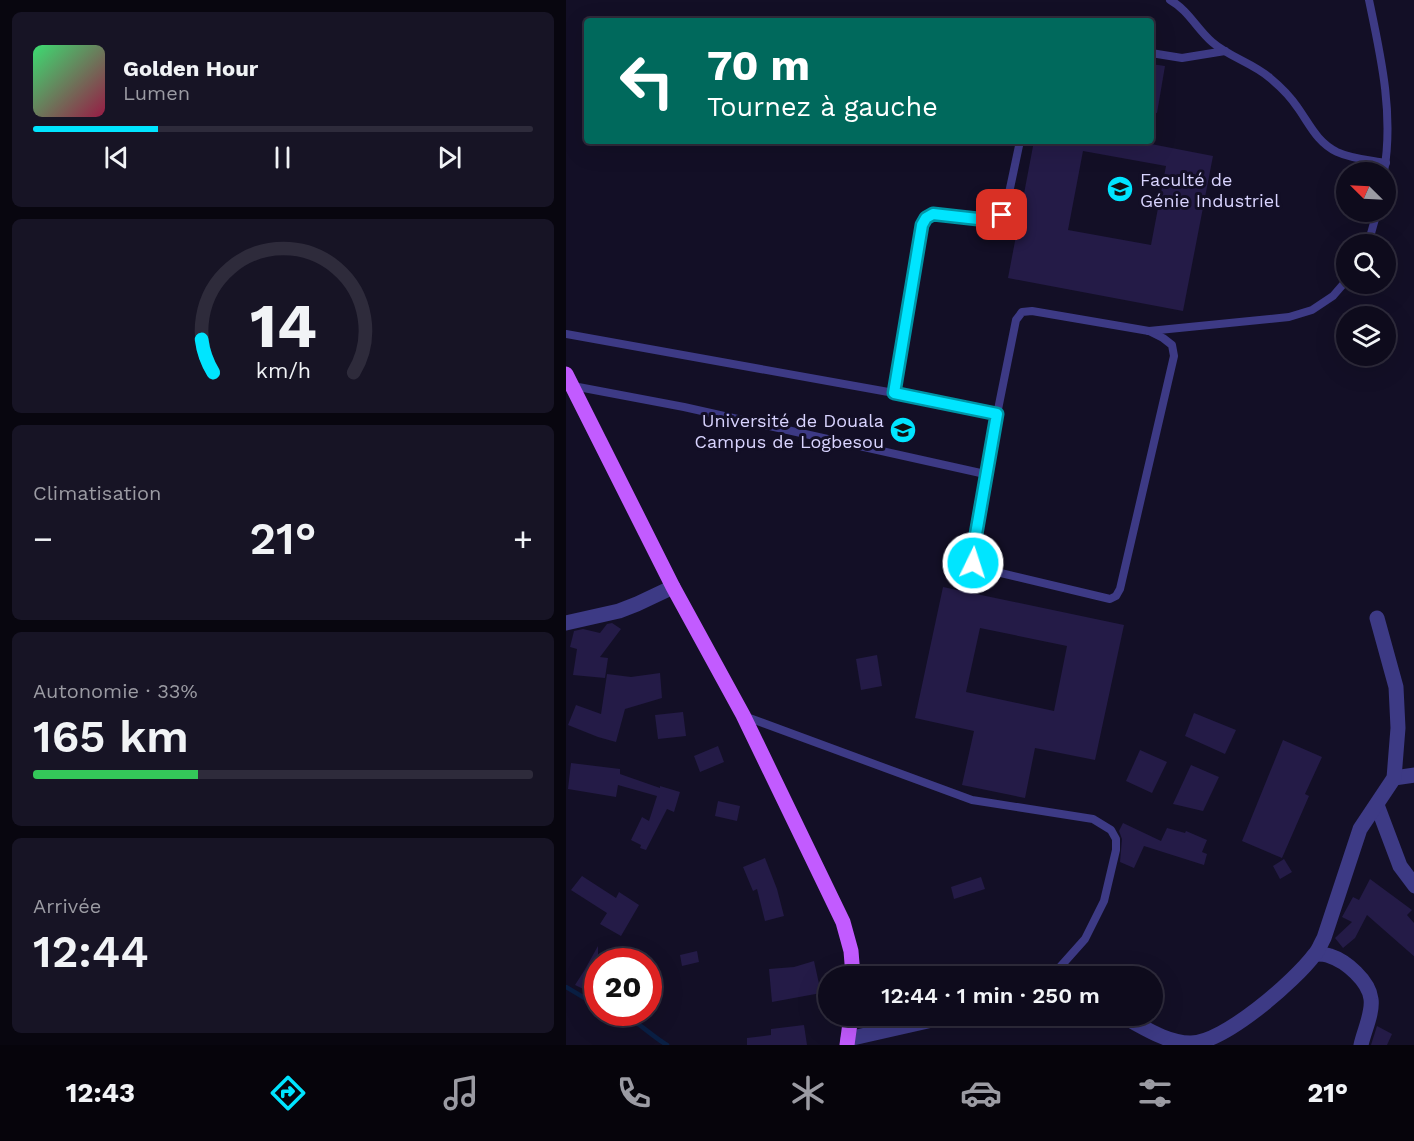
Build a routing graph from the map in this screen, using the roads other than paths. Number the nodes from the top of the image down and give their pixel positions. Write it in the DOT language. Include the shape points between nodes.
graph roads {
  1 [pos="1170,0"];
  2 [pos="1369,0"];
  3 [pos="1225,51"];
  4 [pos="1154,53"];
  5 [pos="1019,144"];
  6 [pos="1380,162"];
  7 [pos="1386,162"];
  8 [pos="1336,293"];
  9 [pos="1149,331"];
  10 [pos="566,334"];
  11 [pos="569,380"];
  12 [pos="894,393"];
  13 [pos="997,414"];
  14 [pos="985,474"];
  15 [pos="673,587"];
  16 [pos="1377,618"];
  17 [pos="566,623"];
  18 [pos="743,716"];
  19 [pos="1415,775"];
  20 [pos="1394,778"];
  21 [pos="1377,805"];
  22 [pos="1415,886"];
  23 [pos="1316,954"];
  24 [pos="852,966"];
  25 [pos="1061,966"];
  26 [pos="849,1026"];
  27 [pos="910,1026"];
  28 [pos="1143,1026"];
  29 [pos="847,1042"];
  30 [pos="1361,1045"];
  1 -- 3 [label="lane"];
  2 -- 7 [label="lane" via="1386,88"];
  3 -- 4 [label="lane" via="1182,58"];
  3 -- 6 [label="lane" via="1267,75 1286,92 1323,143 1350,157"];
  5 -- 12 [label="lane" via="1006,207 996,221 933,214 922,225"];
  8 -- 9 [label="lane" via="1312,310 1289,316"];
  9 -- 13 [label="lane" via="1022,312 1016,320"];
  9 -- 14 [label="lane" via="1172,345 1174,356 1116,596 1110,599 980,568 973,563"];
  10 -- 12 [label="lane"];
  11 -- 14 [label="lane"];
  11 -- 15 [label="main road"];
  12 -- 13 [label="lane"];
  13 -- 14 [label="lane"];
  15 -- 17 [label="street" via="619,611"];
  15 -- 18 [label="main road"];
  16 -- 20 [label="street" via="1397,687"];
  18 -- 24 [label="main road" via="843,922"];
  18 -- 25 [label="lane" via="972,800 1093,819 1111,830 1116,849 1104,901 1085,939"];
  19 -- 20 [label="street"];
  20 -- 21 [label="street"];
  21 -- 22 [label="street" via="1400,866"];
  21 -- 23 [label="street" via="1360,829"];
  23 -- 28 [label="street" via="1251,1014 1204,1041 1191,1043 1168,1038"];
  23 -- 30 [label="street" via="1339,960 1368,990 1370,1009"];
  26 -- 29 [label="main road"];
  27 -- 29 [label="street"];
}
